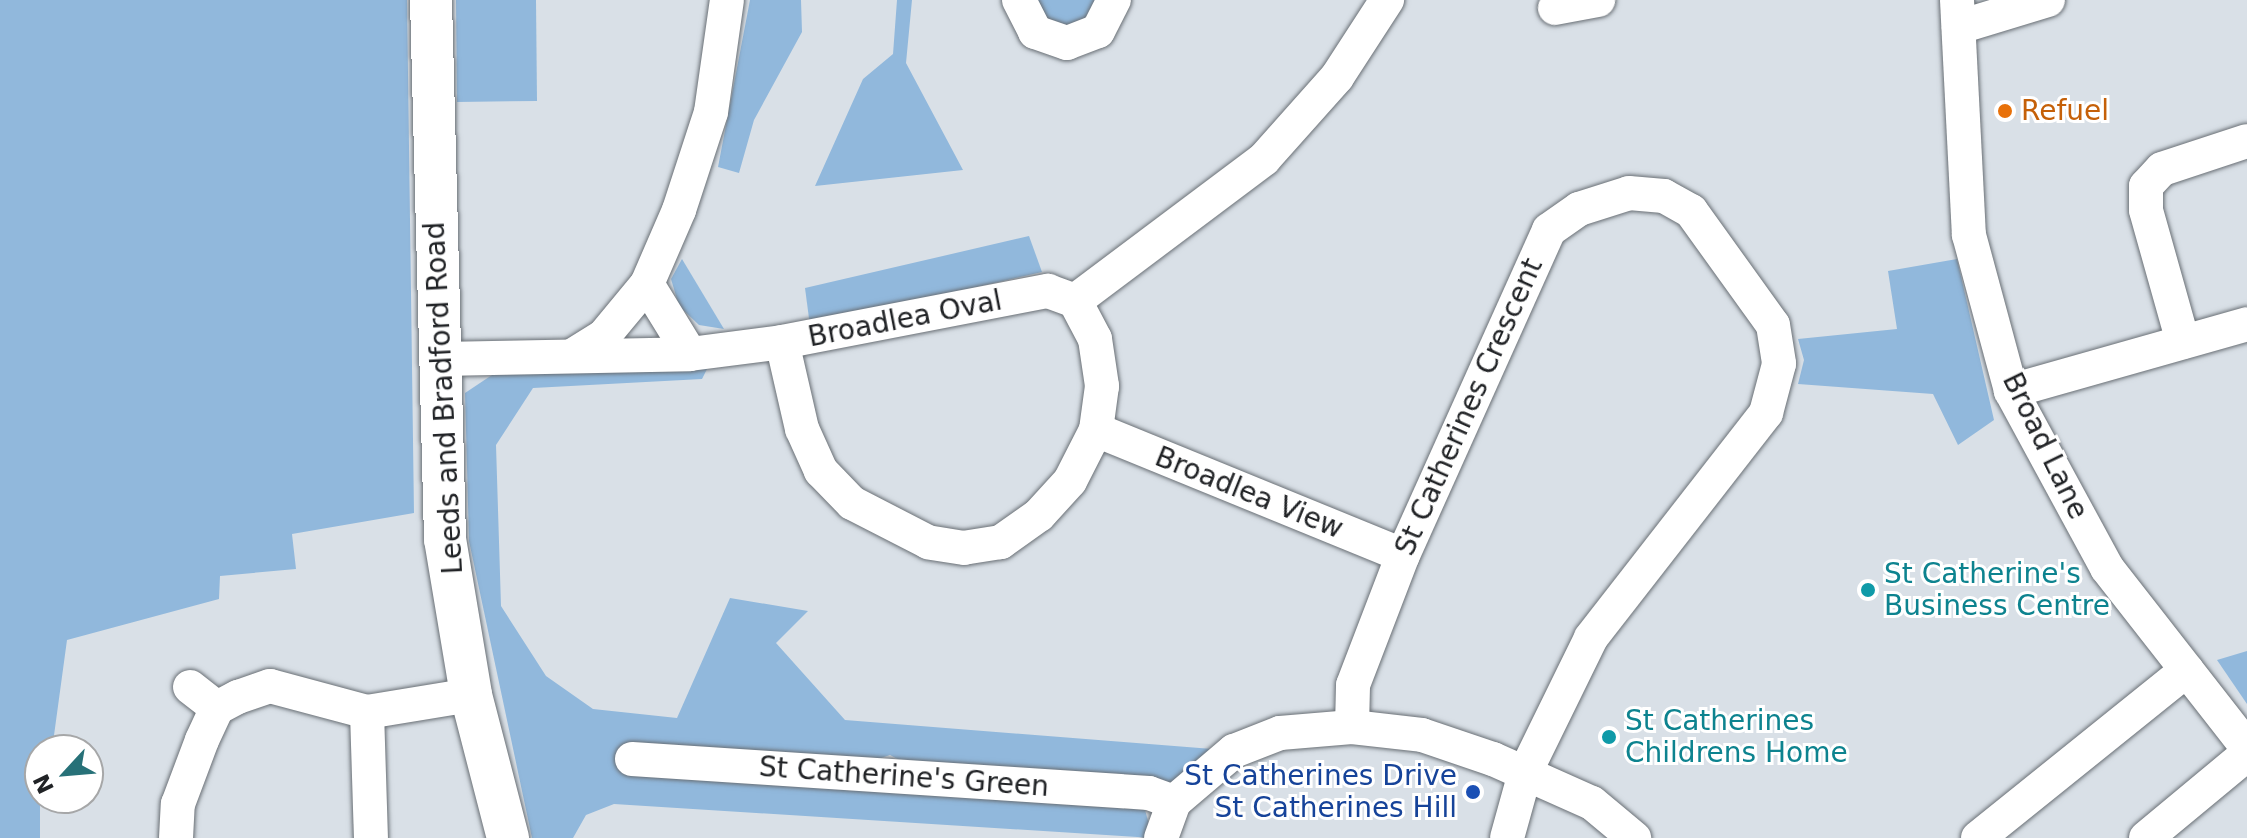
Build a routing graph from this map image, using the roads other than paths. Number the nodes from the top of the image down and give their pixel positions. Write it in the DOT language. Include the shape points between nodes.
graph roads {
  1 [pos="431,0"];
  2 [pos="727,0"];
  3 [pos="1019,0"];
  4 [pos="1114,0"];
  5 [pos="1387,0"];
  6 [pos="1598,0"];
  7 [pos="2048,0"];
  8 [pos="1555,8"];
  9 [pos="1958,14"];
  10 [pos="2247,141"];
  11 [pos="647,284"];
  12 [pos="1075,301"];
  13 [pos="2247,324"];
  14 [pos="782,342"];
  15 [pos="2183,342"];
  16 [pos="690,354"];
  17 [pos="572,356"];
  18 [pos="440,359"];
  19 [pos="2011,391"];
  20 [pos="1096,430"];
  21 [pos="1403,555"];
  22 [pos="2187,670"];
  23 [pos="190,687"];
  24 [pos="471,695"];
  25 [pos="217,708"];
  26 [pos="367,712"];
  27 [pos="1352,727"];
  28 [pos="2247,747"];
  29 [pos="2247,754"];
  30 [pos="632,759"];
  31 [pos="1525,773"];
  32 [pos="1174,802"];
  33 [pos="176,838"];
  34 [pos="371,838"];
  35 [pos="508,838"];
  36 [pos="1161,838"];
  37 [pos="1507,838"];
  38 [pos="1634,838"];
  39 [pos="1978,838"];
  40 [pos="2146,838"];
  1 -- 18 [label="main road, Leeds and Bradford Road"];
  2 -- 11 [label="street" via="711,112"];
  3 -- 4 [label="street" via="1035,32 1067,43 1098,31"];
  5 -- 12 [label="street" via="1337,77 1264,159"];
  6 -- 8 [label="street"];
  7 -- 9 [label="street"];
  9 -- 19 [label="street, Broad Lane" via="1969,235"];
  10 -- 15 [label="street" via="2162,169 2146,186 2146,210"];
  11 -- 16 [label="street"];
  11 -- 17 [label="street" via="603,337"];
  12 -- 14 [label="street, Broadlea Oval" via="1048,291"];
  12 -- 20 [label="street, Broadlea Oval" via="1095,339 1102,386"];
  13 -- 15 [label="street"];
  14 -- 16 [label="street"];
  14 -- 20 [label="street, Broadlea Oval" via="802,429 821,471 865,512 928,542 964,548 1001,542 1070,481"];
  15 -- 19 [label="street"];
  16 -- 17 [label="street"];
  17 -- 18 [label="street"];
  18 -- 24 [label="main road, Leeds and Bradford Road" via="445,539"];
  19 -- 22 [label="street, Broad Lane" via="2107,568"];
  20 -- 21 [label="street, Broadlea View"];
  21 -- 27 [label="street, St Catherines Crescent" via="1353,685"];
  21 -- 31 [label="street, St Catherines Crescent" via="1549,230 1579,209 1629,193 1664,196 1691,211 1773,325 1779,364 1766,413 1591,638"];
  22 -- 28 [label="street, Broad Lane"];
  22 -- 39 [label="street"];
  23 -- 25 [label="street"];
  24 -- 26 [label="street"];
  24 -- 35 [label="main road, Leeds and Bradford Road"];
  25 -- 26 [label="street" via="270,686"];
  25 -- 33 [label="street" via="178,804"];
  26 -- 34 [label="street"];
  27 -- 31 [label="street" via="1422,735"];
  27 -- 32 [label="street" via="1280,733 1234,751"];
  29 -- 40 [label="street"];
  30 -- 32 [label="street, St Catherine's Green" via="1149,793"];
  31 -- 37 [label="street, St Catherines Crescent"];
  31 -- 38 [label="street" via="1592,803"];
  32 -- 36 [label="street"];
}
